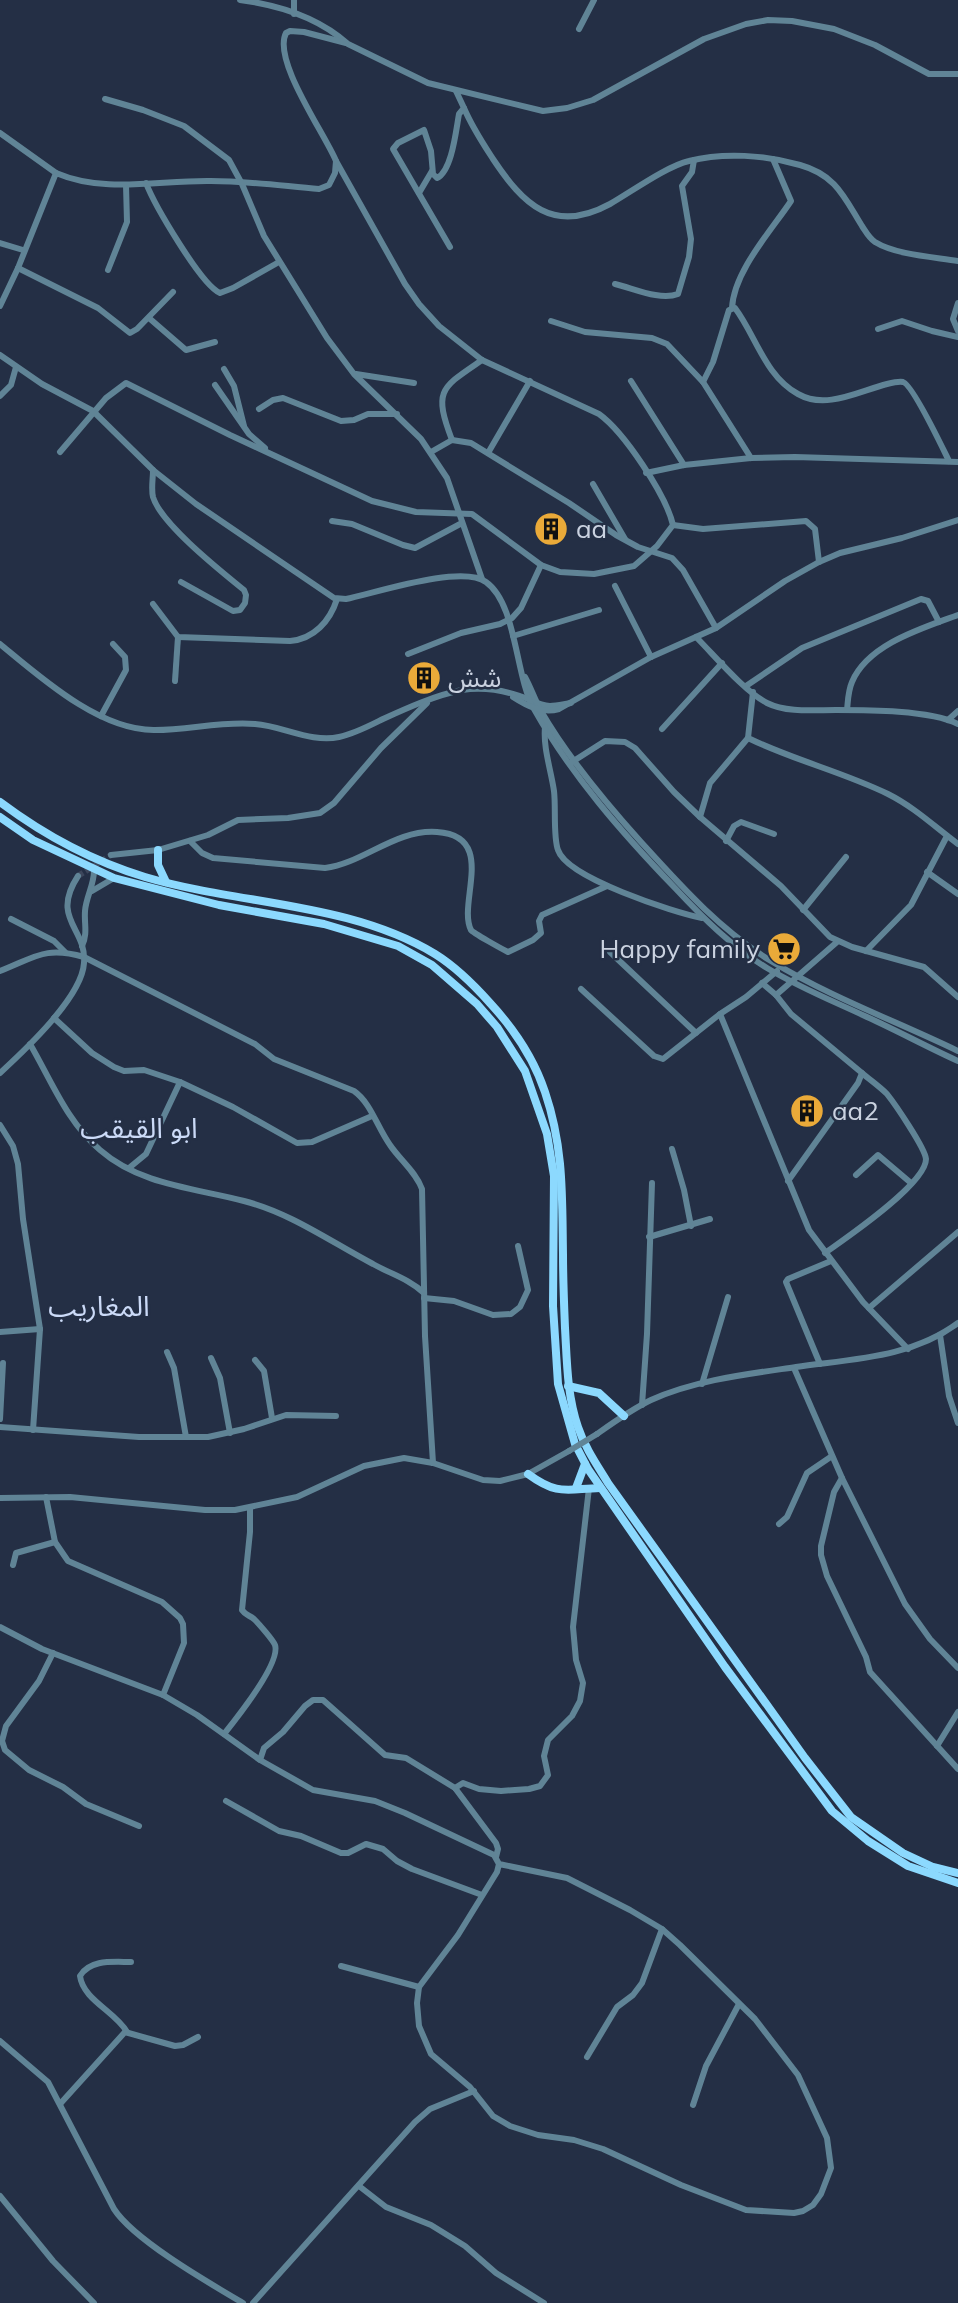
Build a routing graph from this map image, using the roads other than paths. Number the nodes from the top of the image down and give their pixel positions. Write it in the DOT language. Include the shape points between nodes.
graph roads {
  1 [pos="240,0"];
  2 [pos="294,0"];
  3 [pos="594,0"];
  4 [pos="294,14"];
  5 [pos="579,29"];
  6 [pos="348,44"];
  7 [pos="958,74"];
  8 [pos="456,91"];
  9 [pos="105,99"];
  10 [pos="464,108"];
  11 [pos="0,133"];
  12 [pos="773,159"];
  13 [pos="694,160"];
  14 [pos="336,161"];
  15 [pos="432,171"];
  16 [pos="55,173"];
  17 [pos="146,183"];
  18 [pos="242,184"];
  19 [pos="126,185"];
  20 [pos="419,193"];
  21 [pos="0,243"];
  22 [pos="450,247"];
  23 [pos="23,250"];
  24 [pos="958,261"];
  25 [pos="279,262"];
  26 [pos="18,268"];
  27 [pos="108,270"];
  28 [pos="615,284"];
  29 [pos="173,292"];
  30 [pos="958,303"];
  31 [pos="0,306"];
  32 [pos="732,309"];
  33 [pos="149,317"];
  34 [pos="551,321"];
  35 [pos="878,329"];
  36 [pos="958,331"];
  37 [pos="958,337"];
  38 [pos="215,342"];
  39 [pos="0,355"];
  40 [pos="482,360"];
  41 [pos="16,367"];
  42 [pos="224,369"];
  43 [pos="354,374"];
  44 [pos="631,380"];
  45 [pos="530,381"];
  46 [pos="703,382"];
  47 [pos="414,383"];
  48 [pos="215,384"];
  49 [pos="0,396"];
  50 [pos="259,409"];
  51 [pos="93,411"];
  52 [pos="397,414"];
  53 [pos="244,428"];
  54 [pos="452,440"];
  55 [pos="60,452"];
  56 [pos="431,452"];
  57 [pos="488,453"];
  58 [pos="273,454"];
  59 [pos="751,458"];
  60 [pos="949,461"];
  61 [pos="958,462"];
  62 [pos="684,465"];
  63 [pos="153,470"];
  64 [pos="646,473"];
  65 [pos="593,484"];
  66 [pos="460,514"];
  67 [pos="958,520"];
  68 [pos="332,521"];
  69 [pos="462,523"];
  70 [pos="673,525"];
  71 [pos="626,540"];
  72 [pos="652,552"];
  73 [pos="819,562"];
  74 [pos="541,565"];
  75 [pos="482,579"];
  76 [pos="181,582"];
  77 [pos="615,586"];
  78 [pos="337,599"];
  79 [pos="153,604"];
  80 [pos="599,610"];
  81 [pos="958,615"];
  82 [pos="508,621"];
  83 [pos="939,622"];
  84 [pos="716,628"];
  85 [pos="513,636"];
  86 [pos="178,637"];
  87 [pos="696,637"];
  88 [pos="0,644"];
  89 [pos="113,644"];
  90 [pos="408,654"];
  91 [pos="651,657"];
  92 [pos="722,663"];
  93 [pos="521,670"];
  94 [pos="175,681"];
  95 [pos="747,686"];
  96 [pos="753,692"];
  97 [pos="507,693"];
  98 [pos="530,700"];
  99 [pos="428,701"];
  100 [pos="537,707"];
  101 [pos="847,710"];
  102 [pos="958,711"];
  103 [pos="101,716"];
  104 [pos="948,719"];
  105 [pos="546,724"];
  106 [pos="958,724"];
  107 [pos="662,729"];
  108 [pos="748,738"];
  109 [pos="573,762"];
  110 [pos="0,802"];
  111 [pos="0,817"];
  112 [pos="700,817"];
  113 [pos="774,834"];
  114 [pos="947,836"];
  115 [pos="190,841"];
  116 [pos="726,841"];
  117 [pos="958,844"];
  118 [pos="158,850"];
  119 [pos="111,855"];
  120 [pos="846,857"];
  121 [pos="158,865"];
  122 [pos="94,870"];
  123 [pos="927,872"];
  124 [pos="78,876"];
  125 [pos="145,877"];
  126 [pos="114,878"];
  127 [pos="166,882"];
  128 [pos="607,886"];
  129 [pos="90,892"];
  130 [pos="958,894"];
  131 [pos="803,909"];
  132 [pos="704,918"];
  133 [pos="10,919"];
  134 [pos="736,941"];
  135 [pos="837,942"];
  136 [pos="82,946"];
  137 [pos="866,951"];
  138 [pos="65,952"];
  139 [pos="610,952"];
  140 [pos="84,957"];
  141 [pos="781,967"];
  142 [pos="0,971"];
  143 [pos="775,972"];
  144 [pos="797,975"];
  145 [pos="790,981"];
  146 [pos="762,983"];
  147 [pos="580,989"];
  148 [pos="776,995"];
  149 [pos="958,997"];
  150 [pos="720,1014"];
  151 [pos="54,1018"];
  152 [pos="696,1032"];
  153 [pos="30,1044"];
  154 [pos="958,1051"];
  155 [pos="958,1062"];
  156 [pos="0,1073"];
  157 [pos="862,1073"];
  158 [pos="180,1082"];
  159 [pos="372,1116"];
  160 [pos="0,1125"];
  161 [pos="672,1149"];
  162 [pos="129,1168"];
  163 [pos="856,1175"];
  164 [pos="788,1181"];
  165 [pos="652,1183"];
  166 [pos="911,1183"];
  167 [pos="710,1219"];
  168 [pos="691,1226"];
  169 [pos="958,1232"];
  170 [pos="649,1237"];
  171 [pos="518,1246"];
  172 [pos="825,1253"];
  173 [pos="831,1261"];
  174 [pos="424,1295"];
  175 [pos="727,1297"];
  176 [pos="869,1308"];
  177 [pos="958,1323"];
  178 [pos="40,1329"];
  179 [pos="0,1332"];
  180 [pos="940,1335"];
  181 [pos="908,1349"];
  182 [pos="167,1352"];
  183 [pos="211,1358"];
  184 [pos="255,1360"];
  185 [pos="3,1363"];
  186 [pos="820,1364"];
  187 [pos="794,1368"];
  188 [pos="702,1384"];
  189 [pos="568,1386"];
  190 [pos="587,1391"];
  191 [pos="642,1405"];
  192 [pos="573,1408"];
  193 [pos="336,1416"];
  194 [pos="624,1416"];
  195 [pos="272,1418"];
  196 [pos="0,1419"];
  197 [pos="958,1423"];
  198 [pos="0,1427"];
  199 [pos="33,1430"];
  200 [pos="230,1433"];
  201 [pos="186,1437"];
  202 [pos="832,1456"];
  203 [pos="433,1463"];
  204 [pos="585,1464"];
  205 [pos="528,1474"];
  206 [pos="842,1478"];
  207 [pos="589,1488"];
  208 [pos="600,1488"];
  209 [pos="576,1489"];
  210 [pos="46,1497"];
  211 [pos="0,1498"];
  212 [pos="250,1508"];
  213 [pos="779,1524"];
  214 [pos="55,1542"];
  215 [pos="13,1564"];
  216 [pos="0,1627"];
  217 [pos="53,1653"];
  218 [pos="958,1668"];
  219 [pos="163,1695"];
  220 [pos="958,1712"];
  221 [pos="224,1734"];
  222 [pos="937,1746"];
  223 [pos="260,1760"];
  224 [pos="958,1769"];
  225 [pos="455,1788"];
  226 [pos="226,1801"];
  227 [pos="139,1826"];
  228 [pos="498,1860"];
  229 [pos="958,1873"];
  230 [pos="958,1883"];
  231 [pos="482,1895"];
  232 [pos="662,1929"];
  233 [pos="131,1962"];
  234 [pos="341,1966"];
  235 [pos="419,1987"];
  236 [pos="739,2004"];
  237 [pos="127,2032"];
  238 [pos="198,2037"];
  239 [pos="0,2041"];
  240 [pos="587,2057"];
  241 [pos="474,2091"];
  242 [pos="60,2104"];
  243 [pos="693,2105"];
  244 [pos="359,2186"];
  245 [pos="0,2196"];
  246 [pos="94,2303"];
  247 [pos="243,2303"];
  248 [pos="253,2303"];
  249 [pos="544,2303"];
  1 -- 4 [label="street"];
  2 -- 4 [label="street"];
  3 -- 5 [label="street"];
  4 -- 6 [label="street" via="332,31"];
  6 -- 8 [label="street" via="421,80"];
  6 -- 14 [label="street" via="295,30 286,33 283,41 296,86"];
  7 -- 8 [label="street" via="919,71 875,45 834,29 768,20 704,39 602,96 567,108 532,110"];
  8 -- 10 [label="street"];
  9 -- 18 [label="street" via="189,130 226,158"];
  10 -- 13 [label="street" via="472,128 526,201 563,217 602,208"];
  10 -- 15 [label="street" via="445,172 437,178"];
  11 -- 16 [label="street"];
  12 -- 13 [label="street" via="715,156"];
  12 -- 24 [label="street" via="808,168 835,183 874,242 892,250"];
  12 -- 32 [label="street" via="791,201 747,267 734,292"];
  13 -- 28 [label="street" via="682,186 691,239 678,294"];
  14 -- 18 [label="street" via="333,179 324,188"];
  14 -- 40 [label="street" via="419,304"];
  15 -- 20 [label="street"];
  15 -- 20 [label="street" via="424,130 394,146"];
  16 -- 19 [label="street" via="75,180"];
  16 -- 23 [label="street"];
  17 -- 18 [label="street"];
  17 -- 19 [label="street"];
  17 -- 25 [label="street" via="162,215 215,291 233,288"];
  18 -- 25 [label="street"];
  19 -- 27 [label="street" via="127,222"];
  20 -- 22 [label="street"];
  21 -- 23 [label="street"];
  23 -- 26 [label="street"];
  25 -- 43 [label="street"];
  26 -- 31 [label="street"];
  26 -- 33 [label="street" via="98,308 128,332"];
  29 -- 33 [label="street"];
  30 -- 36 [label="street" via="953,318"];
  32 -- 46 [label="street"];
  32 -- 60 [label="street" via="775,374 799,395 826,400 903,382 915,395"];
  33 -- 38 [label="street" via="186,350"];
  34 -- 46 [label="street" via="585,332 658,339"];
  35 -- 37 [label="street" via="902,321"];
  39 -- 41 [label="street"];
  40 -- 45 [label="street"];
  40 -- 54 [label="street" via="443,392 442,411"];
  41 -- 49 [label="street" via="11,385"];
  41 -- 51 [label="street"];
  42 -- 53 [label="street" via="235,389"];
  43 -- 47 [label="street"];
  43 -- 52 [label="street"];
  44 -- 62 [label="street"];
  45 -- 57 [label="street"];
  45 -- 64 [label="street" via="607,420"];
  46 -- 59 [label="street"];
  48 -- 53 [label="street"];
  50 -- 52 [label="street" via="281,398 341,421 368,414"];
  51 -- 55 [label="street"];
  51 -- 58 [label="street" via="117,387 129,383"];
  51 -- 63 [label="street"];
  52 -- 56 [label="street"];
  53 -- 58 [label="street"];
  54 -- 56 [label="street"];
  54 -- 57 [label="street" via="466,441"];
  56 -- 66 [label="street"];
  57 -- 71 [label="street"];
  58 -- 66 [label="street" via="384,505"];
  59 -- 60 [label="street"];
  59 -- 62 [label="street"];
  60 -- 61 [label="street"];
  62 -- 64 [label="street"];
  63 -- 76 [label="street" via="153,493 160,509 212,565 244,590 245,603 234,611"];
  63 -- 78 [label="street" via="222,523"];
  64 -- 70 [label="street"];
  65 -- 71 [label="street"];
  66 -- 69 [label="street"];
  66 -- 74 [label="street" via="476,517"];
  67 -- 73 [label="street"];
  68 -- 69 [label="street" via="415,548"];
  69 -- 75 [label="street"];
  70 -- 72 [label="street"];
  70 -- 73 [label="street" via="703,528 806,522 815,529"];
  71 -- 72 [label="street"];
  72 -- 74 [label="street" via="634,566 603,573 568,573"];
  72 -- 84 [label="street" via="676,561"];
  73 -- 84 [label="street"];
  74 -- 82 [label="street" via="521,608"];
  75 -- 78 [label="street" via="448,577"];
  75 -- 82 [label="street" via="497,594"];
  77 -- 91 [label="street"];
  78 -- 86 [label="street" via="326,621 301,640"];
  79 -- 86 [label="street"];
  80 -- 85 [label="street"];
  81 -- 83 [label="street"];
  82 -- 85 [label="street"];
  82 -- 90 [label="street"];
  83 -- 95 [label="street" via="922,598 802,648"];
  83 -- 101 [label="street" via="904,637 868,661 851,683"];
  84 -- 87 [label="street"];
  85 -- 93 [label="street"];
  86 -- 94 [label="street"];
  87 -- 91 [label="street"];
  87 -- 92 [label="street"];
  88 -- 103 [label="street"];
  89 -- 103 [label="street" via="125,657 126,670"];
  91 -- 100 [label="street" via="555,711"];
  92 -- 95 [label="street"];
  92 -- 107 [label="street"];
  93 -- 98 [label="street"];
  93 -- 100 [label="street"];
  95 -- 96 [label="street"];
  96 -- 101 [label="street" via="776,707"];
  96 -- 108 [label="street"];
  97 -- 98 [label="street"];
  97 -- 99 [label="street" via="470,689"];
  97 -- 100 [label="street"];
  98 -- 100 [label="street"];
  99 -- 103 [label="street" via="329,738 249,723 147,730"];
  99 -- 115 [label="street" via="326,810 308,816 239,820"];
  100 -- 105 [label="street"];
  101 -- 104 [label="street"];
  102 -- 104 [label="street"];
  104 -- 106 [label="street"];
  105 -- 109 [label="street"];
  105 -- 128 [label="street" via="558,850 579,872"];
  108 -- 112 [label="street" via="710,783"];
  108 -- 114 [label="street" via="886,793"];
  109 -- 112 [label="street" via="605,741 625,742"];
  109 -- 132 [label="street" via="620,827"];
  109 -- 134 [label="street" via="686,892"];
  110 -- 125 [label="main road" via="62,843"];
  111 -- 122 [label="main road" via="33,840"];
  112 -- 116 [label="street"];
  113 -- 116 [label="street" via="741,822"];
  114 -- 117 [label="street"];
  114 -- 123 [label="street"];
  115 -- 118 [label="street"];
  115 -- 128 [label="street" via="213,858 324,868 398,838 427,832 450,834 470,856 471,930 508,952 541,933 542,915"];
  116 -- 131 [label="street"];
  118 -- 119 [label="street"];
  118 -- 121 [label="main road"];
  120 -- 131 [label="street"];
  121 -- 125 [label="main road"];
  121 -- 127 [label="main road"];
  122 -- 126 [label="main road"];
  122 -- 129 [label="street"];
  123 -- 130 [label="street"];
  123 -- 137 [label="street" via="908,910"];
  124 -- 136 [label="street" via="67,904"];
  125 -- 127 [label="main road"];
  126 -- 129 [label="street"];
  126 -- 204 [label="main road" via="219,905 338,927 398,946 441,971 497,1027 525,1071 547,1134 554,1176 558,1384"];
  127 -- 189 [label="main road" via="315,911 391,932 450,965 496,1009 540,1079 558,1143"];
  128 -- 132 [label="street"];
  129 -- 136 [label="street"];
  131 -- 135 [label="street"];
  132 -- 134 [label="street"];
  133 -- 138 [label="street" via="54,941"];
  134 -- 141 [label="street"];
  134 -- 143 [label="street"];
  135 -- 137 [label="street"];
  135 -- 144 [label="street"];
  136 -- 140 [label="street"];
  137 -- 149 [label="street" via="924,967"];
  138 -- 140 [label="street"];
  138 -- 142 [label="street" via="41,953"];
  139 -- 152 [label="street"];
  140 -- 151 [label="street" via="76,985"];
  140 -- 159 [label="street" via="255,1044 274,1059 354,1091"];
  141 -- 143 [label="street"];
  141 -- 144 [label="street"];
  143 -- 145 [label="street"];
  143 -- 146 [label="street"];
  144 -- 145 [label="street"];
  144 -- 154 [label="street"];
  145 -- 148 [label="street"];
  145 -- 155 [label="street"];
  146 -- 148 [label="street"];
  146 -- 150 [label="street"];
  147 -- 152 [label="street" via="660,1059"];
  148 -- 157 [label="street" via="799,1021"];
  150 -- 152 [label="street"];
  150 -- 164 [label="street"];
  151 -- 153 [label="street"];
  151 -- 158 [label="street" via="114,1067 144,1069"];
  153 -- 156 [label="street"];
  153 -- 162 [label="street" via="80,1130 103,1153"];
  157 -- 164 [label="street"];
  157 -- 166 [label="street" via="886,1094 924,1152 924,1167"];
  158 -- 159 [label="street" via="297,1143 312,1142"];
  158 -- 162 [label="street" via="146,1154"];
  159 -- 174 [label="street" via="422,1189"];
  160 -- 178 [label="street" via="18,1164"];
  161 -- 168 [label="street"];
  162 -- 174 [label="street" via="159,1182 244,1201 292,1219 406,1280"];
  163 -- 166 [label="street" via="878,1155"];
  164 -- 172 [label="street" via="809,1230"];
  165 -- 170 [label="street"];
  166 -- 172 [label="street"];
  167 -- 168 [label="street"];
  168 -- 170 [label="street"];
  169 -- 176 [label="street"];
  170 -- 191 [label="street"];
  171 -- 174 [label="street" via="528,1290 511,1314 494,1315"];
  172 -- 173 [label="street"];
  173 -- 176 [label="street"];
  173 -- 186 [label="street" via="786,1282"];
  174 -- 203 [label="street"];
  175 -- 188 [label="street"];
  176 -- 181 [label="street"];
  177 -- 180 [label="street"];
  178 -- 179 [label="street"];
  178 -- 199 [label="street"];
  180 -- 181 [label="street"];
  180 -- 197 [label="street"];
  181 -- 186 [label="street"];
  182 -- 201 [label="street"];
  183 -- 200 [label="street" via="220,1378"];
  184 -- 195 [label="street" via="264,1371"];
  185 -- 196 [label="street"];
  186 -- 187 [label="street"];
  187 -- 188 [label="street"];
  187 -- 202 [label="street"];
  188 -- 191 [label="street"];
  189 -- 190 [label="main road"];
  189 -- 192 [label="main road"];
  190 -- 192 [label="main road"];
  190 -- 194 [label="main road" via="605,1397"];
  191 -- 194 [label="street"];
  192 -- 229 [label="main road" via="589,1452 608,1483 851,1817 903,1853"];
  193 -- 195 [label="street" via="301,1413"];
  194 -- 205 [label="street, bridge"];
  195 -- 200 [label="street"];
  198 -- 199 [label="street"];
  199 -- 201 [label="street"];
  200 -- 201 [label="street"];
  202 -- 206 [label="street"];
  202 -- 213 [label="street" via="807,1473 787,1517"];
  203 -- 205 [label="street" via="492,1481"];
  203 -- 212 [label="street" via="404,1458 364,1466 297,1497"];
  204 -- 208 [label="main road"];
  204 -- 209 [label="main road"];
  205 -- 209 [label="main road" via="552,1489"];
  206 -- 218 [label="street" via="905,1604"];
  206 -- 222 [label="street" via="834,1492 821,1546 827,1576 870,1672"];
  207 -- 208 [label="main road"];
  207 -- 209 [label="main road"];
  207 -- 225 [label="street" via="573,1627 583,1688 572,1716 548,1740 546,1779 540,1786 522,1790 489,1791 463,1783"];
  208 -- 230 [label="main road" via="832,1811 908,1866"];
  210 -- 211 [label="street"];
  210 -- 212 [label="street" via="217,1511"];
  210 -- 214 [label="street"];
  212 -- 221 [label="street" via="242,1610 272,1639 276,1653"];
  214 -- 215 [label="street" via="16,1553"];
  214 -- 219 [label="street" via="74,1565 162,1602 180,1618 184,1643"];
  216 -- 217 [label="street"];
  217 -- 219 [label="street"];
  217 -- 227 [label="street" via="6,1726 5,1750 86,1804"];
  219 -- 221 [label="street"];
  220 -- 222 [label="street"];
  221 -- 223 [label="street"];
  222 -- 224 [label="street"];
  223 -- 225 [label="street" via="267,1745 305,1706 319,1699 385,1755 402,1756"];
  223 -- 228 [label="street" via="313,1790 374,1801"];
  225 -- 228 [label="street" via="496,1843"];
  226 -- 231 [label="street" via="279,1831 344,1854 366,1844 380,1848 403,1865"];
  228 -- 231 [label="street" via="497,1872"];
  228 -- 232 [label="street" via="576,1881"];
  231 -- 235 [label="street"];
  232 -- 236 [label="street"];
  232 -- 240 [label="street" via="642,1983 617,2007"];
  233 -- 237 [label="street" via="92,1965 80,1976 86,1990"];
  234 -- 235 [label="street"];
  235 -- 241 [label="street" via="419,2026 426,2047"];
  236 -- 241 [label="street" via="798,2075 827,2138 830,2175 817,2201 803,2211 746,2210 603,2149 521,2131 493,2116"];
  236 -- 243 [label="street" via="706,2066"];
  237 -- 238 [label="street" via="175,2046"];
  237 -- 242 [label="street"];
  239 -- 242 [label="street" via="45,2078"];
  241 -- 244 [label="street" via="424,2114"];
  242 -- 247 [label="street" via="123,2221"];
  244 -- 248 [label="street"];
  244 -- 249 [label="street" via="377,2202 465,2246 496,2273"];
  245 -- 246 [label="street"];
}
